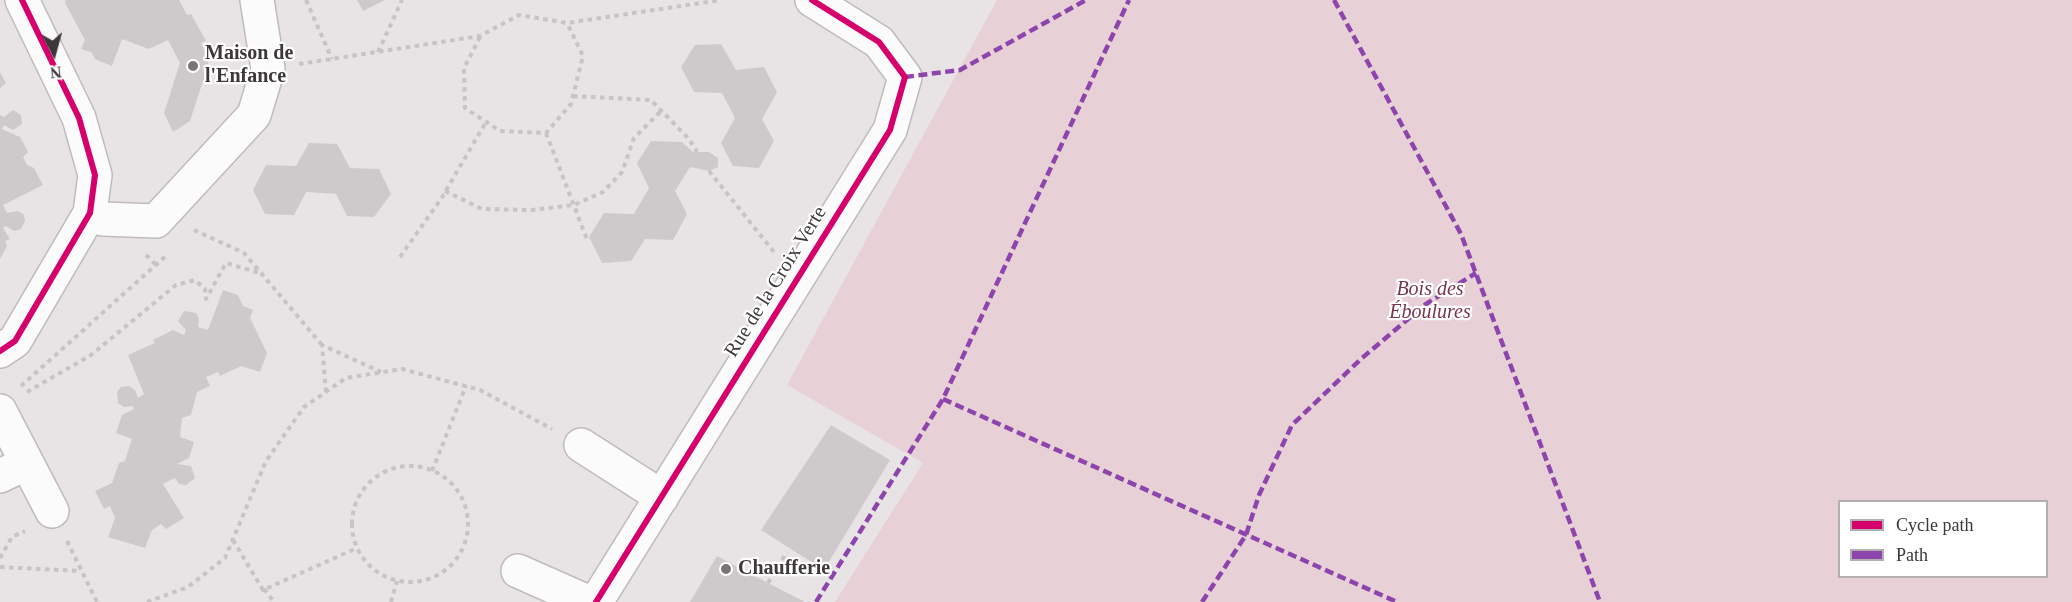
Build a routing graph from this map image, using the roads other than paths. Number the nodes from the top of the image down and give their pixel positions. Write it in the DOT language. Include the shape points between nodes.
graph roads {
  1 [pos="22,0"];
  2 [pos="257,0"];
  3 [pos="812,0"];
  4 [pos="90,213"];
  5 [pos="0,351"];
  6 [pos="10,404"];
  7 [pos="581,445"];
  8 [pos="13,469"];
  9 [pos="662,496"];
  10 [pos="52,511"];
  11 [pos="518,571"];
  12 [pos="588,602"];
  13 [pos="596,602"];
  1 -- 4 [label="street" via="79,118 95,175"];
  2 -- 4 [label="street" via="268,69 254,115 156,221 103,219"];
  3 -- 9 [label="street, Rue de la Croix Verte" via="879,42 905,77 890,130"];
  4 -- 5 [label="street" via="15,341"];
  6 -- 8 [label="street"];
  7 -- 9 [label="street"];
  8 -- 10 [label="street"];
  9 -- 13 [label="street, Rue de la Croix Verte"];
  11 -- 12 [label="street"];
}
